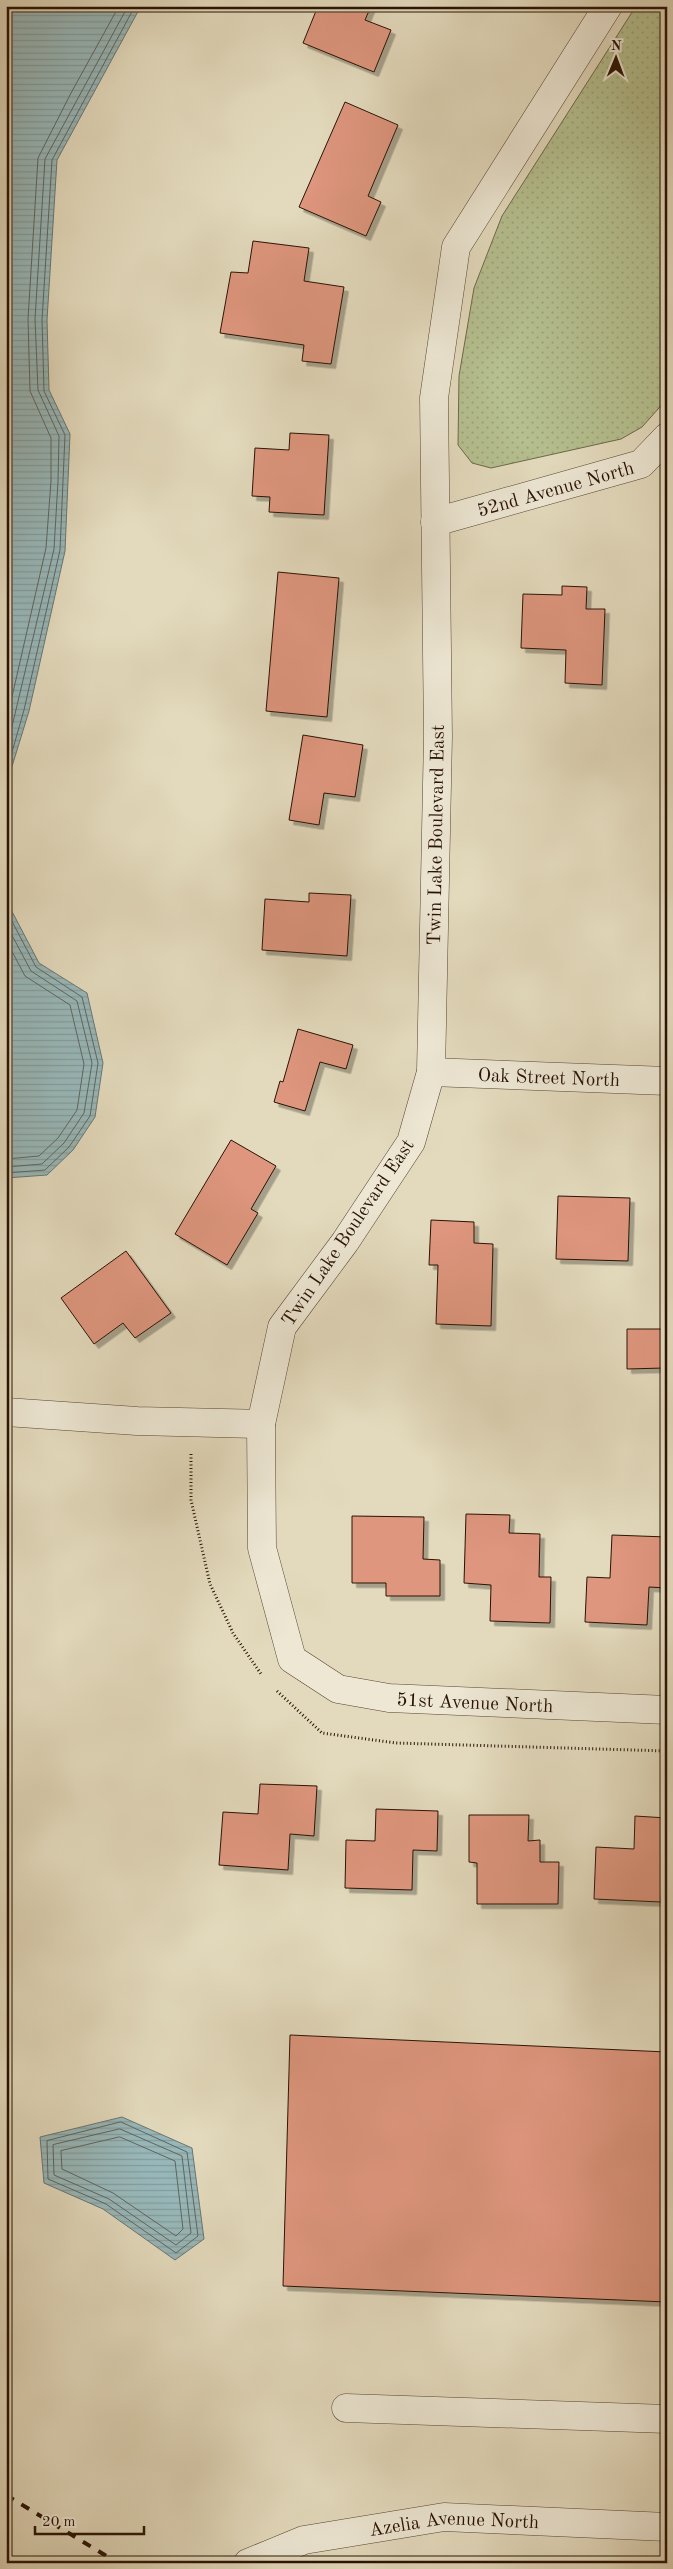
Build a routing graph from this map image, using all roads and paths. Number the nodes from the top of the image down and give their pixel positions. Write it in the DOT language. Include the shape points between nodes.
graph roads {
  1 [pos="608,6"];
  2 [pos="667,437"];
  3 [pos="435,522"];
  4 [pos="431,1072"];
  5 [pos="667,1081"];
  6 [pos="6,1412"];
  7 [pos="261,1424"];
  8 [pos="292,1659"];
  9 [pos="667,1710"];
  10 [pos="346,2408"];
  11 [pos="667,2419"];
  12 [pos="667,2526"];
  13 [pos="248,2563"];
  1 -- 3 [label="street, Twin Lake Boulevard East" via="456,247 434,398"];
  2 -- 3 [label="street, 52nd Avenue North" via="641,464"];
  3 -- 4 [label="street, Twin Lake Boulevard East" via="438,736"];
  4 -- 5 [label="street, Oak Street North"];
  4 -- 7 [label="street, Twin Lake Boulevard East" via="411,1142 345,1242 282,1327"];
  6 -- 7 [label="street" via="137,1421"];
  7 -- 8 [label="street, Twin Lake Boulevard East" via="262,1548"];
  8 -- 9 [label="street, 51st Avenue North" via="338,1688 388,1698"];
  10 -- 11 [label="street"];
  12 -- 13 [label="street, Azelia Avenue North" via="444,2517 304,2540"];
}
